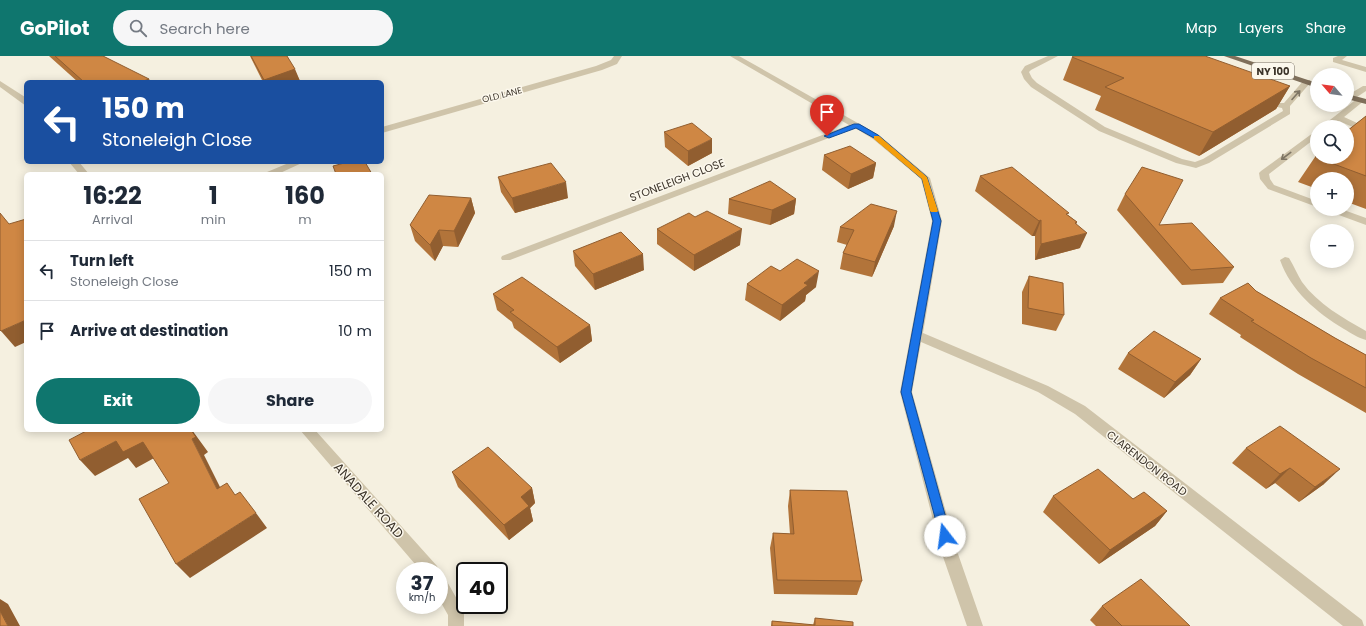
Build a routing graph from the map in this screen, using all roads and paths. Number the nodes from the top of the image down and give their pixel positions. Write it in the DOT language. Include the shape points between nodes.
graph roads {
  1 [pos="618,56"];
  2 [pos="734,56"];
  3 [pos="1054,56"];
  4 [pos="1343,56"];
  5 [pos="1233,57"];
  6 [pos="1366,70"];
  7 [pos="1307,82"];
  8 [pos="0,83"];
  9 [pos="1310,83"];
  10 [pos="1366,88"];
  11 [pos="1354,94"];
  12 [pos="1363,101"];
  13 [pos="24,102"];
  14 [pos="1274,103"];
  15 [pos="1286,106"];
  16 [pos="1338,117"];
  17 [pos="1334,120"];
  18 [pos="856,126"];
  19 [pos="384,129"];
  20 [pos="1366,130"];
  21 [pos="1310,138"];
  22 [pos="76,164"];
  23 [pos="294,164"];
  24 [pos="82,172"];
  25 [pos="275,172"];
  26 [pos="1310,201"];
  27 [pos="1350,216"];
  28 [pos="1366,222"];
  29 [pos="506,258"];
  30 [pos="1285,260"];
  31 [pos="916,335"];
  32 [pos="1366,336"];
  33 [pos="309,432"];
  34 [pos="423,562"];
  35 [pos="448,599"];
  36 [pos="456,626"];
  37 [pos="975,626"];
  38 [pos="1356,626"];
  1 -- 19 [label="street, OLD LANE" via="614,62 599,68"];
  2 -- 18 [label="street"];
  3 -- 15 [label="street" via="1028,68 1025,72 1034,85 1102,129 1179,161 1196,165 1287,112"];
  4 -- 6 [label="street" via="1336,60"];
  5 -- 7 [label="main road, NY 100"];
  7 -- 9 [label="main road, NY 100"];
  15 -- 7 [label="street, one-way"];
  8 -- 13 [label="street"];
  10 -- 11 [label="street"];
  12 -- 16 [label="street"];
  14 -- 15 [label="street"];
  16 -- 17 [label="street"];
  16 -- 20 [label="street"];
  18 -- 29 [label="street, STONELEIGH CLOSE"];
  18 -- 31 [label="street" via="876,137 925,178 937,221"];
  21 -- 26 [label="street, one-way" via="1264,173 1271,187"];
  22 -- 24 [label="street"];
  23 -- 25 [label="street"];
  27 -- 28 [label="street"];
  30 -- 32 [label="street" via="1293,278 1312,300 1337,320"];
  31 -- 37 [label="street" via="906,392 949,551"];
  31 -- 38 [label="street, CLARENDON ROAD" via="1043,389 1080,410"];
  33 -- 34 [label="street, ANADALE ROAD"];
  35 -- 36 [label="street" via="456,614"];
}
